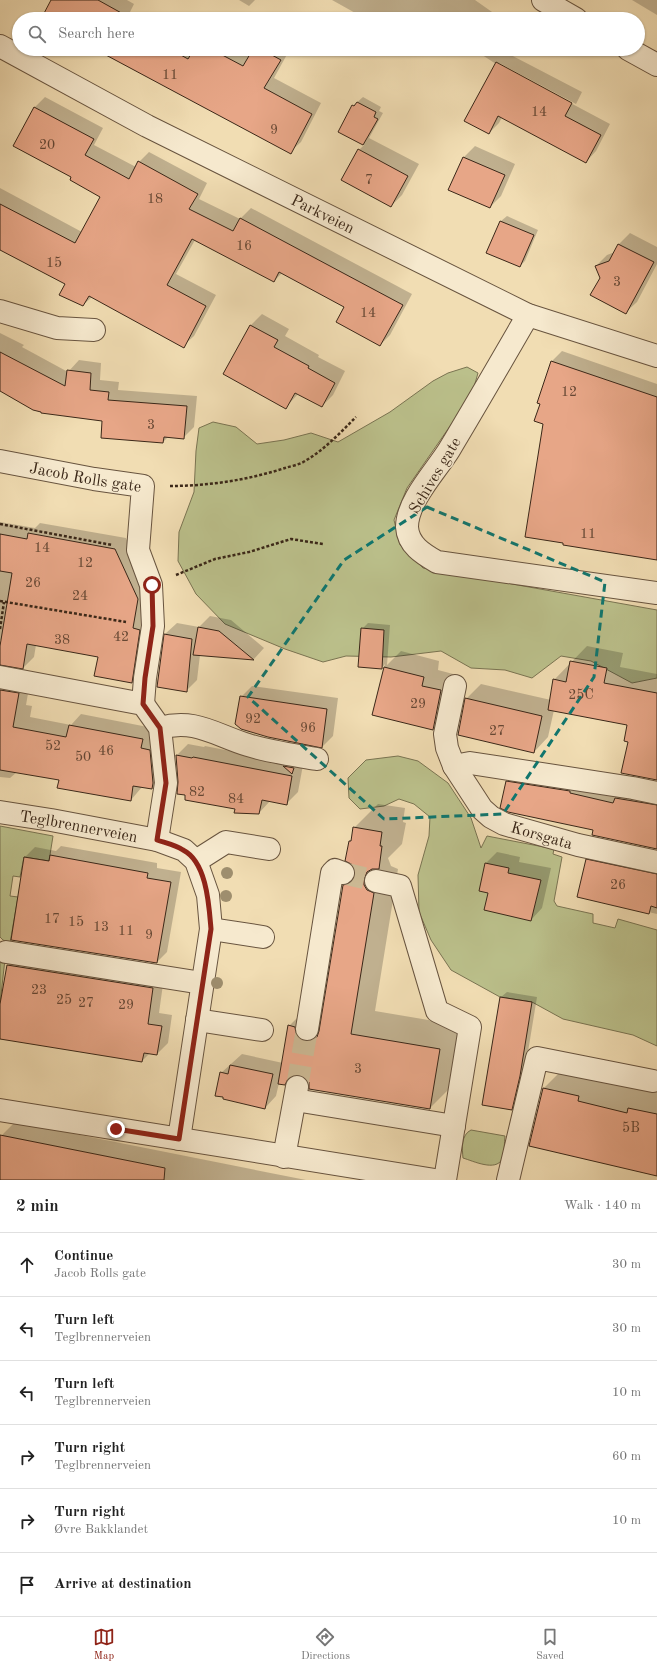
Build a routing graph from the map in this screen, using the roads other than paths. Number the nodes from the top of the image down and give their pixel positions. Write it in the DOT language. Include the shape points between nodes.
graph roads {
  1 [pos="543,0"];
  2 [pos="564,12"];
  3 [pos="0,46"];
  4 [pos="12,53"];
  5 [pos="18,56"];
  6 [pos="641,56"];
  7 [pos="657,65"];
  8 [pos="0,311"];
  9 [pos="528,315"];
  10 [pos="94,330"];
  11 [pos="657,356"];
  12 [pos="0,462"];
  13 [pos="657,594"];
  14 [pos="0,677"];
  15 [pos="455,686"];
  16 [pos="143,704"];
  17 [pos="160,728"];
  18 [pos="317,759"];
  19 [pos="454,766"];
  20 [pos="657,793"];
  21 [pos="0,812"];
  22 [pos="157,840"];
  23 [pos="269,849"];
  24 [pos="196,861"];
  25 [pos="657,862"];
  26 [pos="343,873"];
  27 [pos="376,880"];
  28 [pos="211,929"];
  29 [pos="264,937"];
  30 [pos="6,952"];
  31 [pos="202,983"];
  32 [pos="196,1020"];
  33 [pos="307,1029"];
  34 [pos="262,1030"];
  35 [pos="653,1082"];
  36 [pos="0,1110"];
  37 [pos="454,1126"];
  38 [pos="179,1139"];
  39 [pos="284,1157"];
  40 [pos="435,1180"];
  41 [pos="445,1180"];
  42 [pos="508,1180"];
  1 -- 2 [label="street"];
  3 -- 4 [label="street, Parkveien"];
  5 -- 9 [label="street, Parkveien" via="147,126"];
  6 -- 7 [label="street"];
  8 -- 10 [label="street" via="58,328"];
  9 -- 11 [label="street, Parkveien"];
  9 -- 13 [label="street, Schives gate" via="448,451 412,506 407,528 410,540 437,562"];
  12 -- 16 [label="street, Jacob Rolls gate" via="143,486 138,550 152,585 153,626"];
  14 -- 16 [label="street"];
  15 -- 19 [label="street, Korsgata" via="444,734"];
  16 -- 17 [label="street, Teglbrennerveien"];
  17 -- 18 [label="street" via="172,724 193,725 248,745"];
  17 -- 22 [label="street, Teglbrennerveien" via="166,783"];
  19 -- 20 [label="street" via="470,763"];
  19 -- 25 [label="street, Korsgata" via="482,809 504,824 578,845"];
  21 -- 22 [label="street, Teglbrennerveien"];
  22 -- 24 [label="street, Teglbrennerveien" via="184,850"];
  23 -- 24 [label="street" via="226,842"];
  24 -- 28 [label="street" via="208,895"];
  26 -- 33 [label="street" via="335,870 332,873"];
  27 -- 37 [label="street" via="400,886 438,1011 470,1027"];
  28 -- 29 [label="street"];
  28 -- 31 [label="street"];
  30 -- 31 [label="street"];
  31 -- 32 [label="street"];
  32 -- 34 [label="street"];
  32 -- 38 [label="street"];
  35 -- 42 [label="street" via="537,1058"];
  36 -- 38 [label="street"];
  37 -- 39 [label="street" via="296,1093"];
  37 -- 41 [label="street"];
  38 -- 39 [label="street"];
  39 -- 40 [label="street"];
}
